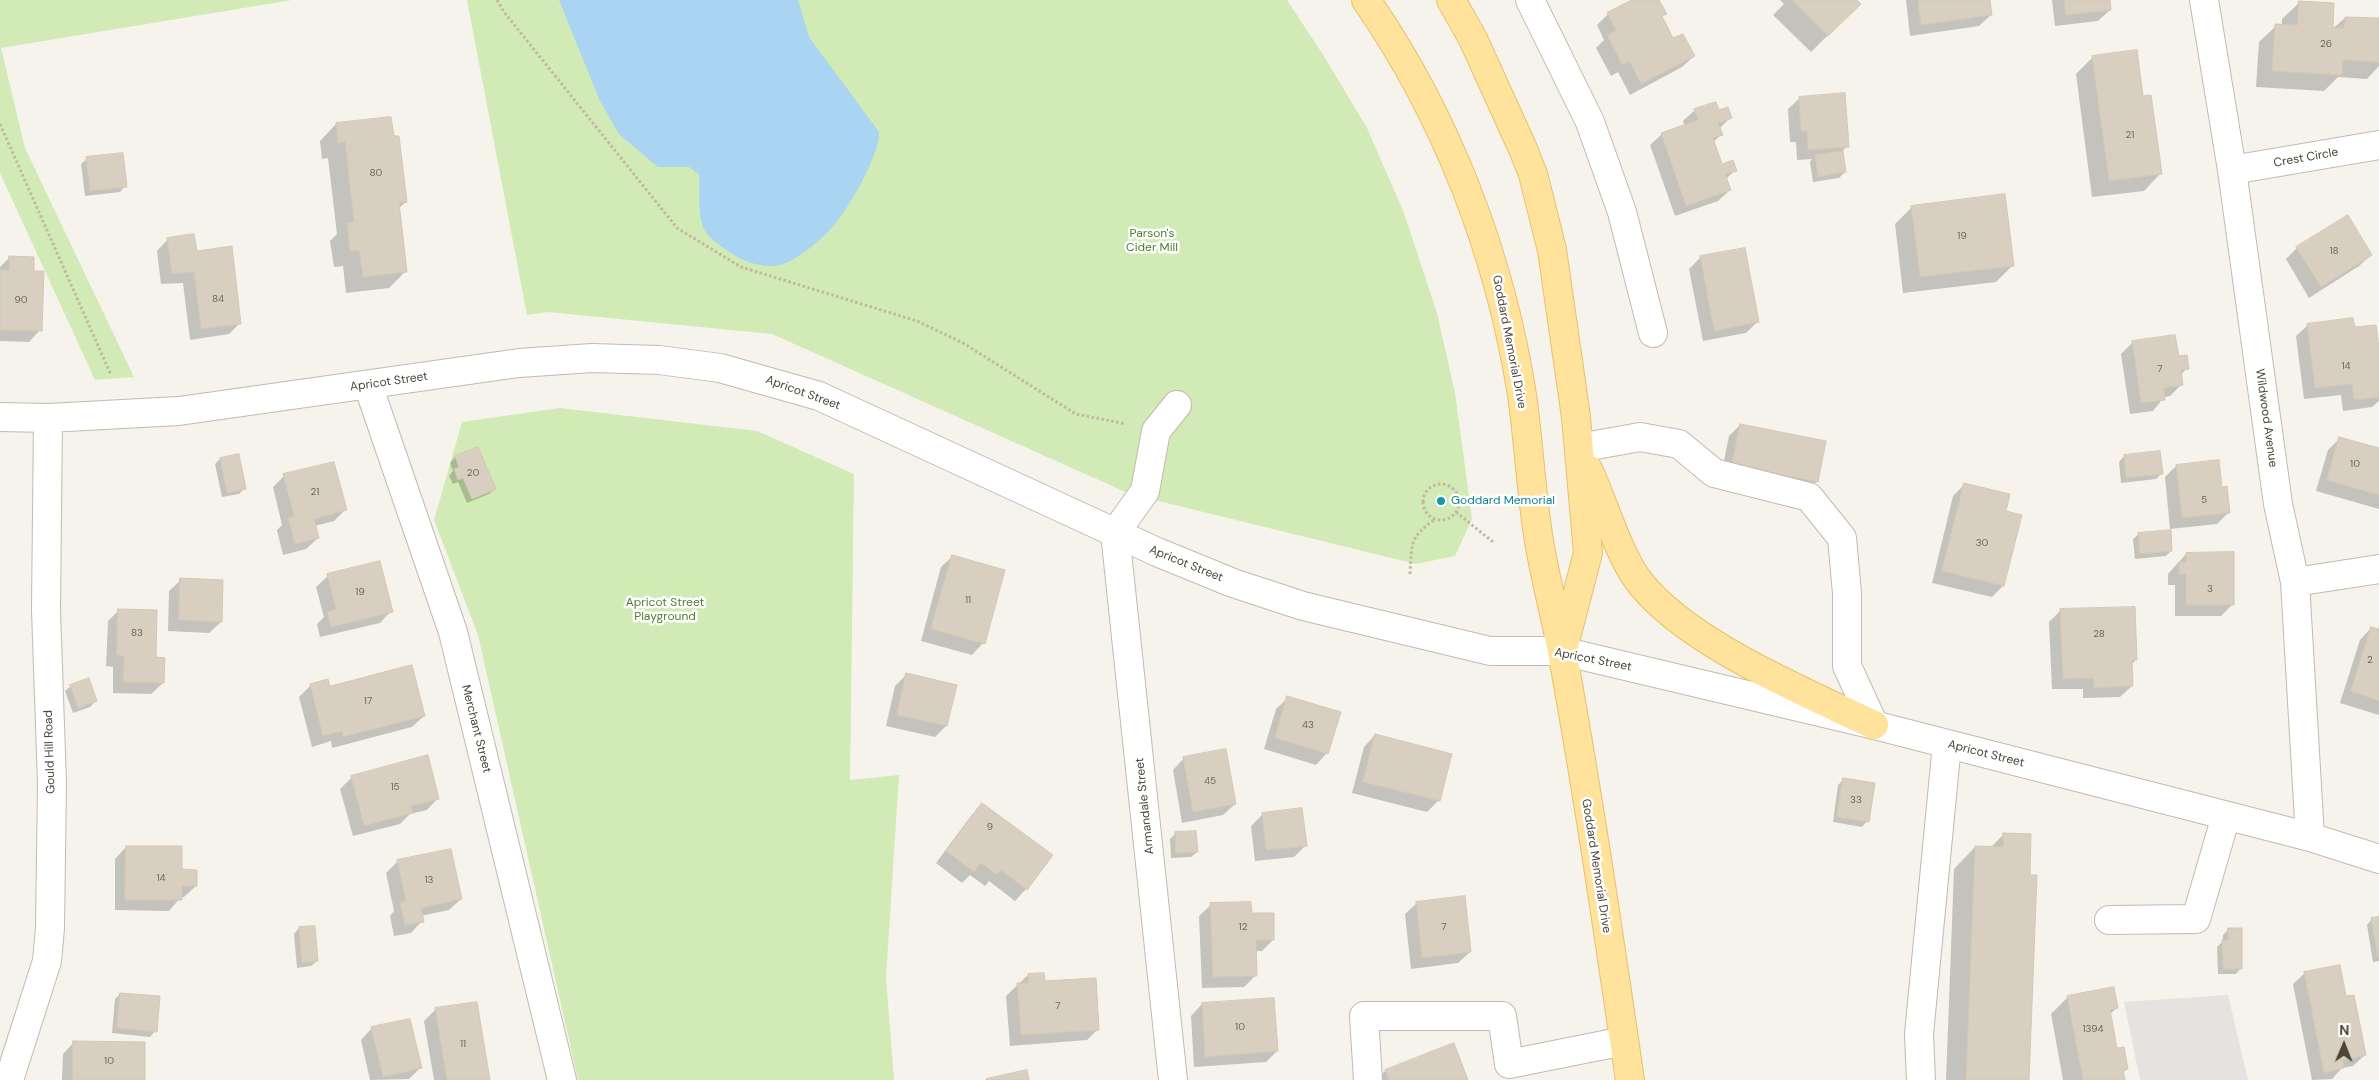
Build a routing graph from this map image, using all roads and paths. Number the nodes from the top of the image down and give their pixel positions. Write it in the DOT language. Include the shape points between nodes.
graph roads {
  1 [pos="497,0"];
  2 [pos="1366,0"];
  3 [pos="1451,0"];
  4 [pos="1530,0"];
  5 [pos="2204,0"];
  6 [pos="0,124"];
  7 [pos="2379,145"];
  8 [pos="2232,170"];
  9 [pos="1654,332"];
  10 [pos="111,375"];
  11 [pos="368,385"];
  12 [pos="1177,405"];
  13 [pos="0,417"];
  14 [pos="48,418"];
  15 [pos="1156,431"];
  16 [pos="1579,448"];
  17 [pos="1456,512"];
  18 [pos="1434,519"];
  19 [pos="1115,533"];
  20 [pos="1493,542"];
  21 [pos="2379,569"];
  22 [pos="1410,574"];
  23 [pos="2295,582"];
  24 [pos="1562,651"];
  25 [pos="1874,725"];
  26 [pos="1947,744"];
  27 [pos="2226,816"];
  28 [pos="2310,837"];
  29 [pos="2379,859"];
  30 [pos="2109,920"];
  31 [pos="1624,1041"];
  32 [pos="1510,1072"];
  33 [pos="9,1080"];
  34 [pos="562,1080"];
  35 [pos="1173,1080"];
  36 [pos="1368,1080"];
  37 [pos="1630,1080"];
  38 [pos="1922,1080"];
  1 -- 15 [label="path" via="677,228 741,267 917,322 956,339 1076,414"];
  2 -- 24 [label="main road, Goddard Memorial Drive" via="1419,88 1449,150 1496,275 1522,395 1539,542"];
  3 -- 16 [label="main road, Goddard Memorial Drive" via="1473,38 1523,149 1537,190 1552,250"];
  4 -- 9 [label="street" via="1590,122 1622,212"];
  5 -- 8 [label="street, Wildwood Avenue"];
  6 -- 10 [label="path"];
  7 -- 8 [label="street, Crest Circle"];
  8 -- 23 [label="street, Wildwood Avenue" via="2278,504"];
  11 -- 14 [label="street, Apricot Street" via="189,410"];
  11 -- 19 [label="street, Apricot Street" via="519,363 592,358 659,360 720,368 819,396"];
  11 -- 34 [label="street, Merchant Street" via="452,632"];
  12 -- 15 [label="street"];
  13 -- 14 [label="street, Apricot Street"];
  14 -- 33 [label="street, Gould Hill Road" via="46,610 52,784 50,928 47,961"];
  15 -- 19 [label="street" via="1145,491"];
  16 -- 24 [label="main road, Goddard Memorial Drive" via="1588,553"];
  16 -- 25 [label="main road" via="1624,556 1638,580 1657,600 1728,652"];
  16 -- 25 [label="street" via="1640,437 1679,444 1714,473 1809,498 1842,538 1847,593 1847,666"];
  17 -- 18 [label="path" via="1446,519"];
  17 -- 18 [label="path" via="1459,502 1456,491 1440,483 1429,488 1423,499 1425,511"];
  17 -- 20 [label="path"];
  18 -- 22 [label="path" via="1412,542"];
  19 -- 24 [label="street, Apricot Street" via="1233,583 1327,613 1490,650"];
  19 -- 35 [label="street, Armandale Street"];
  21 -- 23 [label="street"];
  23 -- 28 [label="street, Wildwood Avenue"];
  24 -- 25 [label="street, Apricot Street"];
  24 -- 31 [label="main road, Goddard Memorial Drive"];
  25 -- 26 [label="street, Apricot Street"];
  26 -- 27 [label="street, Apricot Street"];
  26 -- 38 [label="street" via="1919,1034"];
  27 -- 28 [label="street, Apricot Street"];
  27 -- 30 [label="street" via="2196,919"];
  28 -- 29 [label="street, Apricot Street"];
  31 -- 32 [label="street"];
  31 -- 37 [label="main road, Goddard Memorial Drive"];
  32 -- 36 [label="street" via="1502,1016 1364,1016"];
}
